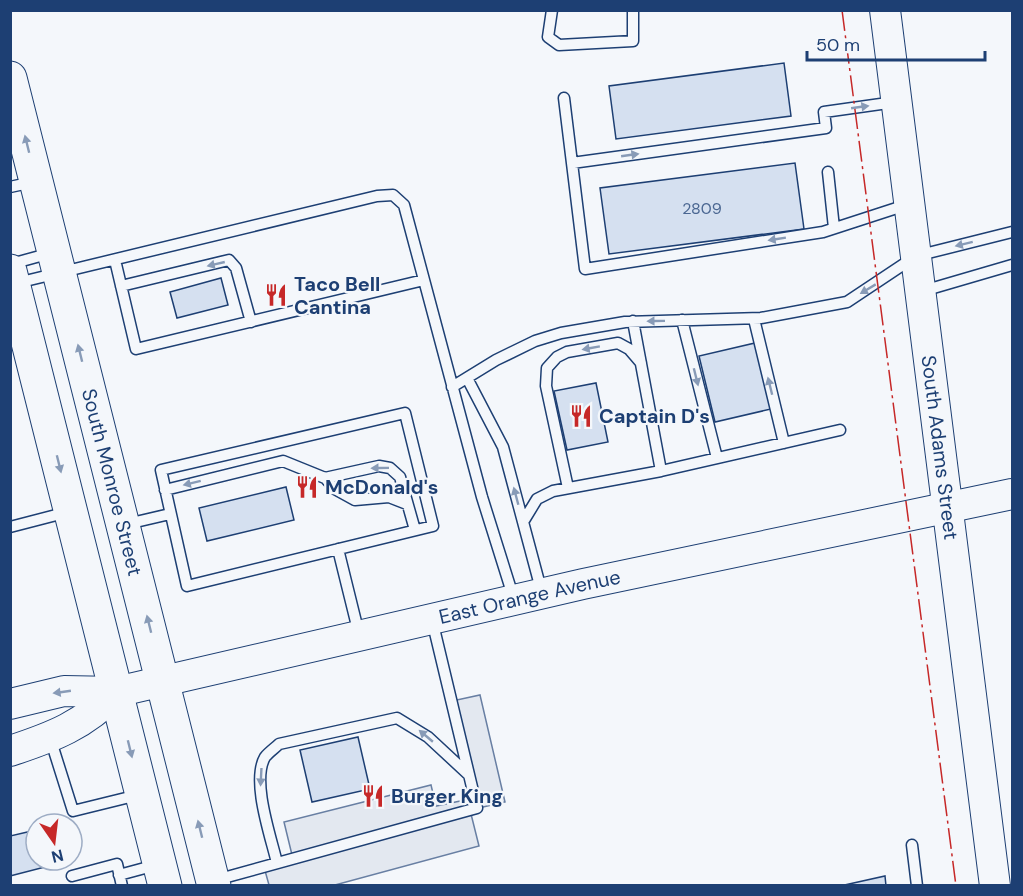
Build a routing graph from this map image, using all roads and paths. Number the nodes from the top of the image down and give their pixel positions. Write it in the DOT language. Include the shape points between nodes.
graph roads {
  1 [pos="552,10"];
  2 [pos="633,10"];
  3 [pos="885,10"];
  4 [pos="10,78"];
  5 [pos="564,98"];
  6 [pos="896,102"];
  7 [pos="572,163"];
  8 [pos="828,172"];
  9 [pos="23,184"];
  10 [pos="909,204"];
  11 [pos="834,228"];
  12 [pos="1012,232"];
  13 [pos="916,256"];
  14 [pos="115,260"];
  15 [pos="57,263"];
  16 [pos="1012,265"];
  17 [pos="12,273"];
  18 [pos="424,280"];
  19 [pos="121,286"];
  20 [pos="920,291"];
  21 [pos="754,318"];
  22 [pos="682,320"];
  23 [pos="633,321"];
  24 [pos="251,322"];
  25 [pos="641,363"];
  26 [pos="467,378"];
  27 [pos="452,387"];
  28 [pos="840,430"];
  29 [pos="784,443"];
  30 [pos="717,458"];
  31 [pos="661,471"];
  32 [pos="325,478"];
  33 [pos="568,488"];
  34 [pos="165,490"];
  35 [pos="1012,494"];
  36 [pos="407,504"];
  37 [pos="948,509"];
  38 [pos="71,511"];
  39 [pos="170,514"];
  40 [pos="523,522"];
  41 [pos="123,525"];
  42 [pos="10,527"];
  43 [pos="415,530"];
  44 [pos="338,549"];
  45 [pos="528,596"];
  46 [pos="432,618"];
  47 [pos="359,634"];
  48 [pos="163,681"];
  49 [pos="116,692"];
  50 [pos="10,704"];
  51 [pos="50,737"];
  52 [pos="10,751"];
  53 [pos="470,775"];
  54 [pos="142,794"];
  55 [pos="912,845"];
  56 [pos="277,863"];
  57 [pos="162,875"];
  58 [pos="72,876"];
  59 [pos="121,880"];
  60 [pos="213,883"];
  61 [pos="917,885"];
  62 [pos="995,885"];
  1 -- 2 [label="lane" via="548,37 559,45 633,41"];
  3 -- 6 [label="main road, South Adams Street"];
  9 -- 4 [label="main road, South Monroe Street, one-way"];
  5 -- 7 [label="lane"];
  7 -- 6 [label="lane, one-way" via="826,128 824,112"];
  6 -- 10 [label="main road, South Adams Street"];
  11 -- 7 [label="lane, one-way" via="585,269"];
  8 -- 11 [label="lane"];
  9 -- 15 [label="main road, South Monroe Street"];
  10 -- 11 [label="lane"];
  10 -- 13 [label="main road, South Adams Street"];
  12 -- 13 [label="lane, one-way"];
  13 -- 20 [label="main road, South Adams Street"];
  13 -- 21 [label="lane, one-way" via="847,302"];
  14 -- 15 [label="lane"];
  14 -- 18 [label="lane" via="393,195 404,206"];
  14 -- 19 [label="lane"];
  15 -- 17 [label="lane"];
  15 -- 17 [label="lane"];
  41 -- 15 [label="main road, South Monroe Street, one-way"];
  16 -- 20 [label="lane"];
  17 -- 38 [label="main road, one-way"];
  18 -- 24 [label="lane"];
  18 -- 27 [label="lane"];
  24 -- 19 [label="lane, one-way" via="236,268 229,260"];
  19 -- 24 [label="lane" via="136,349"];
  20 -- 37 [label="main road, South Adams Street"];
  21 -- 22 [label="lane"];
  29 -- 21 [label="lane, one-way"];
  22 -- 23 [label="lane, one-way"];
  22 -- 30 [label="lane, one-way"];
  23 -- 25 [label="lane"];
  23 -- 26 [label="lane" via="535,341"];
  25 -- 31 [label="lane"];
  25 -- 33 [label="lane, one-way" via="618,343 567,352 546,368 546,386"];
  26 -- 27 [label="lane"];
  40 -- 26 [label="lane, one-way" via="503,447"];
  27 -- 45 [label="lane" via="482,497"];
  28 -- 29 [label="lane"];
  29 -- 30 [label="lane"];
  30 -- 31 [label="lane"];
  31 -- 33 [label="lane"];
  32 -- 34 [label="lane, one-way" via="283,461"];
  32 -- 36 [label="lane" via="355,500 389,497"];
  36 -- 32 [label="lane, one-way" via="400,477 390,468 378,466"];
  33 -- 40 [label="lane" via="537,499"];
  34 -- 39 [label="lane"];
  34 -- 43 [label="lane" via="161,470 405,413 434,526"];
  35 -- 37 [label="main road, East Orange Avenue"];
  36 -- 43 [label="lane"];
  37 -- 45 [label="main road, East Orange Avenue"];
  37 -- 62 [label="main road, South Adams Street"];
  38 -- 42 [label="lane"];
  38 -- 49 [label="main road"];
  39 -- 41 [label="lane"];
  39 -- 44 [label="lane" via="187,586"];
  40 -- 45 [label="lane"];
  48 -- 41 [label="main road, South Monroe Street, one-way"];
  43 -- 44 [label="lane"];
  44 -- 47 [label="lane"];
  45 -- 46 [label="main road, East Orange Avenue"];
  46 -- 47 [label="main road, East Orange Avenue"];
  46 -- 53 [label="lane"];
  47 -- 48 [label="main road, East Orange Avenue"];
  48 -- 49 [label="main road, East Orange Avenue"];
  60 -- 48 [label="main road, South Monroe Street, one-way"];
  49 -- 50 [label="main road, East Orange Avenue, one-way" via="64,691"];
  49 -- 51 [label="main road" via="96,712"];
  49 -- 54 [label="main road, one-way"];
  51 -- 52 [label="main road"];
  51 -- 54 [label="lane" via="74,811"];
  53 -- 56 [label="lane" via="477,808"];
  53 -- 56 [label="lane, one-way" via="415,727 398,718 279,744 266,756 260,785"];
  54 -- 57 [label="main road"];
  55 -- 61 [label="lane"];
  56 -- 60 [label="lane"];
  57 -- 59 [label="lane"];
  58 -- 59 [label="lane" via="117,864"];
}
